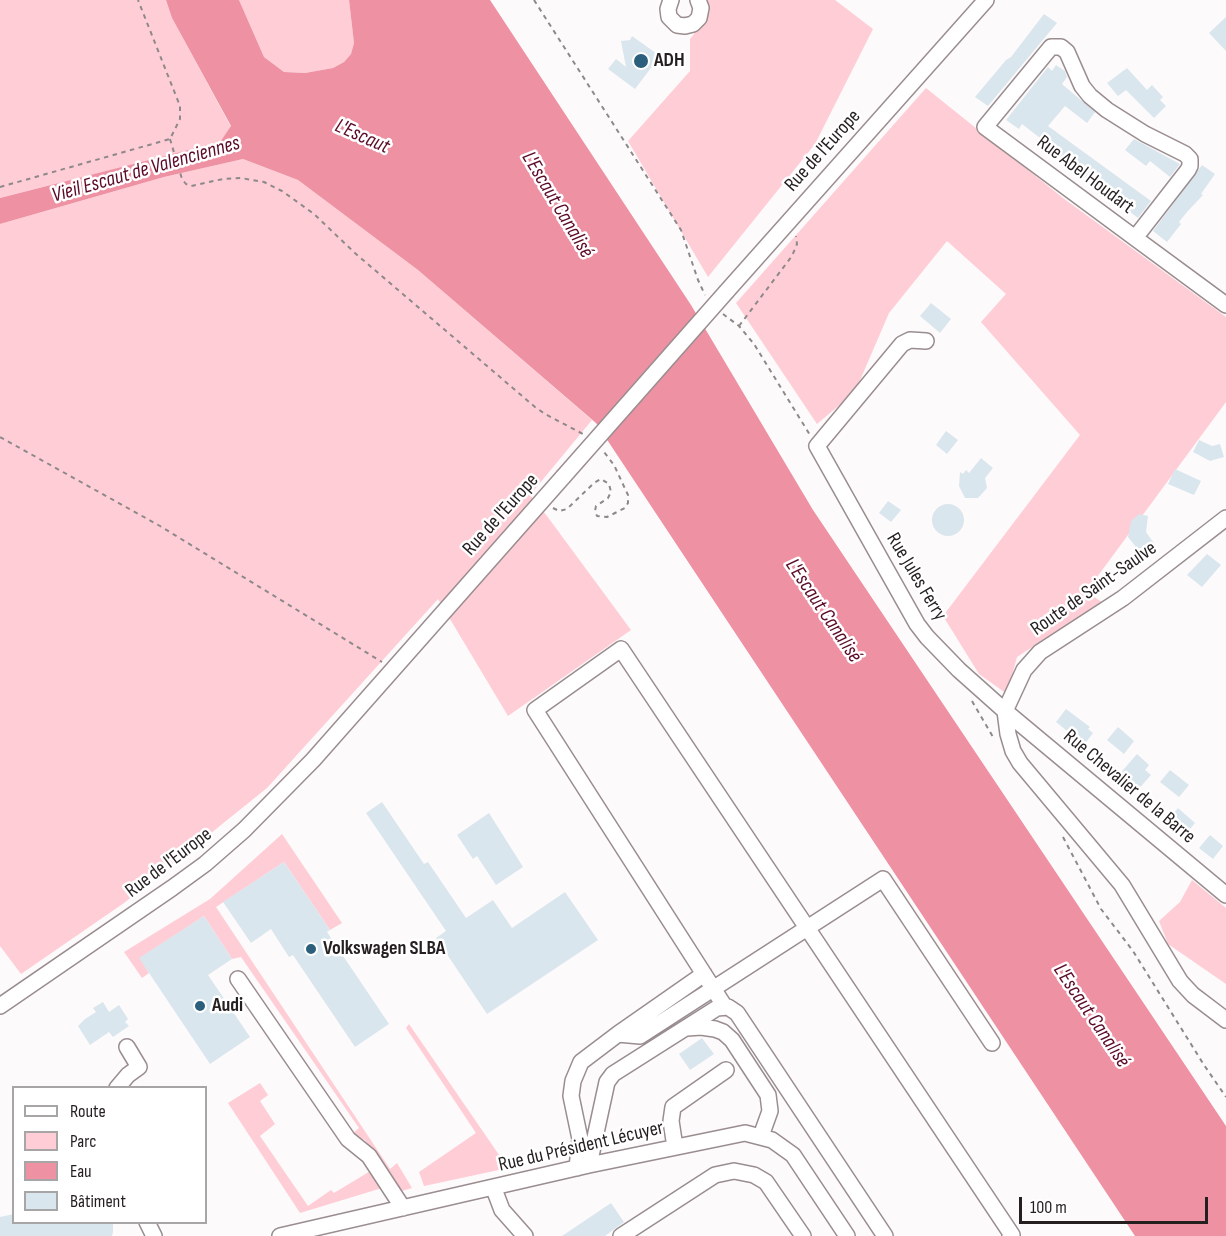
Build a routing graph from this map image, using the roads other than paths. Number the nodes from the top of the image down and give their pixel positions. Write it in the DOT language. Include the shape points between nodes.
graph roads {
  1 [pos="671,0"];
  2 [pos="698,0"];
  3 [pos="986,0"];
  4 [pos="1135,238"];
  5 [pos="1226,304"];
  6 [pos="926,341"];
  7 [pos="1226,518"];
  8 [pos="1005,711"];
  9 [pos="1226,895"];
  10 [pos="806,927"];
  11 [pos="704,974"];
  12 [pos="238,979"];
  13 [pos="713,988"];
  14 [pos="0,1006"];
  15 [pos="725,1007"];
  16 [pos="1226,1020"];
  17 [pos="684,1029"];
  18 [pos="618,1034"];
  19 [pos="992,1043"];
  20 [pos="127,1047"];
  21 [pos="726,1070"];
  22 [pos="119,1086"];
  23 [pos="761,1136"];
  24 [pos="675,1147"];
  25 [pos="583,1167"];
  26 [pos="494,1188"];
  27 [pos="403,1208"];
  28 [pos="626,1235"];
  29 [pos="280,1236"];
  30 [pos="525,1236"];
  31 [pos="803,1236"];
  32 [pos="847,1236"];
  33 [pos="885,1236"];
  34 [pos="1010,1236"];
  1 -- 2 [label="street" via="669,17 685,26 699,18"];
  3 -- 14 [label="street, Rue de l'Europe, bridge" via="293,782 225,847 172,888"];
  4 -- 4 [label="street, Rue Abel Houdart" via="985,127 1048,49 1064,49 1090,96 1122,120 1190,159 1188,170"];
  4 -- 5 [label="street"];
  6 -- 8 [label="street, Rue Jules Ferry" via="902,344 817,446 917,624 959,670"];
  7 -- 8 [label="street, Route de Saint-Saulve" via="1123,598 1040,652 1024,670"];
  8 -- 9 [label="street, Rue Chevalier de la Barre"];
  8 -- 16 [label="street" via="1008,734 1020,763 1122,885 1180,981"];
  10 -- 11 [label="street" via="621,649 535,710"];
  10 -- 13 [label="street"];
  10 -- 19 [label="street" via="883,879"];
  10 -- 34 [label="street"];
  11 -- 13 [label="street"];
  11 -- 18 [label="street"];
  12 -- 27 [label="street" via="348,1139 369,1156"];
  13 -- 15 [label="street"];
  13 -- 18 [label="street" via="640,1036"];
  15 -- 17 [label="street"];
  15 -- 33 [label="street" via="737,1013"];
  17 -- 23 [label="street" via="715,1029 732,1040 768,1095 770,1111"];
  17 -- 25 [label="street" via="607,1082"];
  18 -- 25 [label="street" via="584,1058 573,1081 572,1103"];
  20 -- 22 [label="street" via="138,1067"];
  21 -- 24 [label="street" via="673,1107 670,1121"];
  23 -- 24 [label="street, Rue du Président Lécuyer" via="740,1134"];
  23 -- 32 [label="street, Rue du Président Lécuyer" via="793,1155"];
  24 -- 25 [label="street, Rue du Président Lécuyer"];
  25 -- 26 [label="street, Rue du Président Lécuyer"];
  26 -- 27 [label="street, Rue du Président Lécuyer"];
  26 -- 30 [label="street" via="502,1210"];
  27 -- 29 [label="street, Rue du Président Lécuyer"];
  28 -- 31 [label="street" via="715,1175 734,1171 766,1182"];
}
